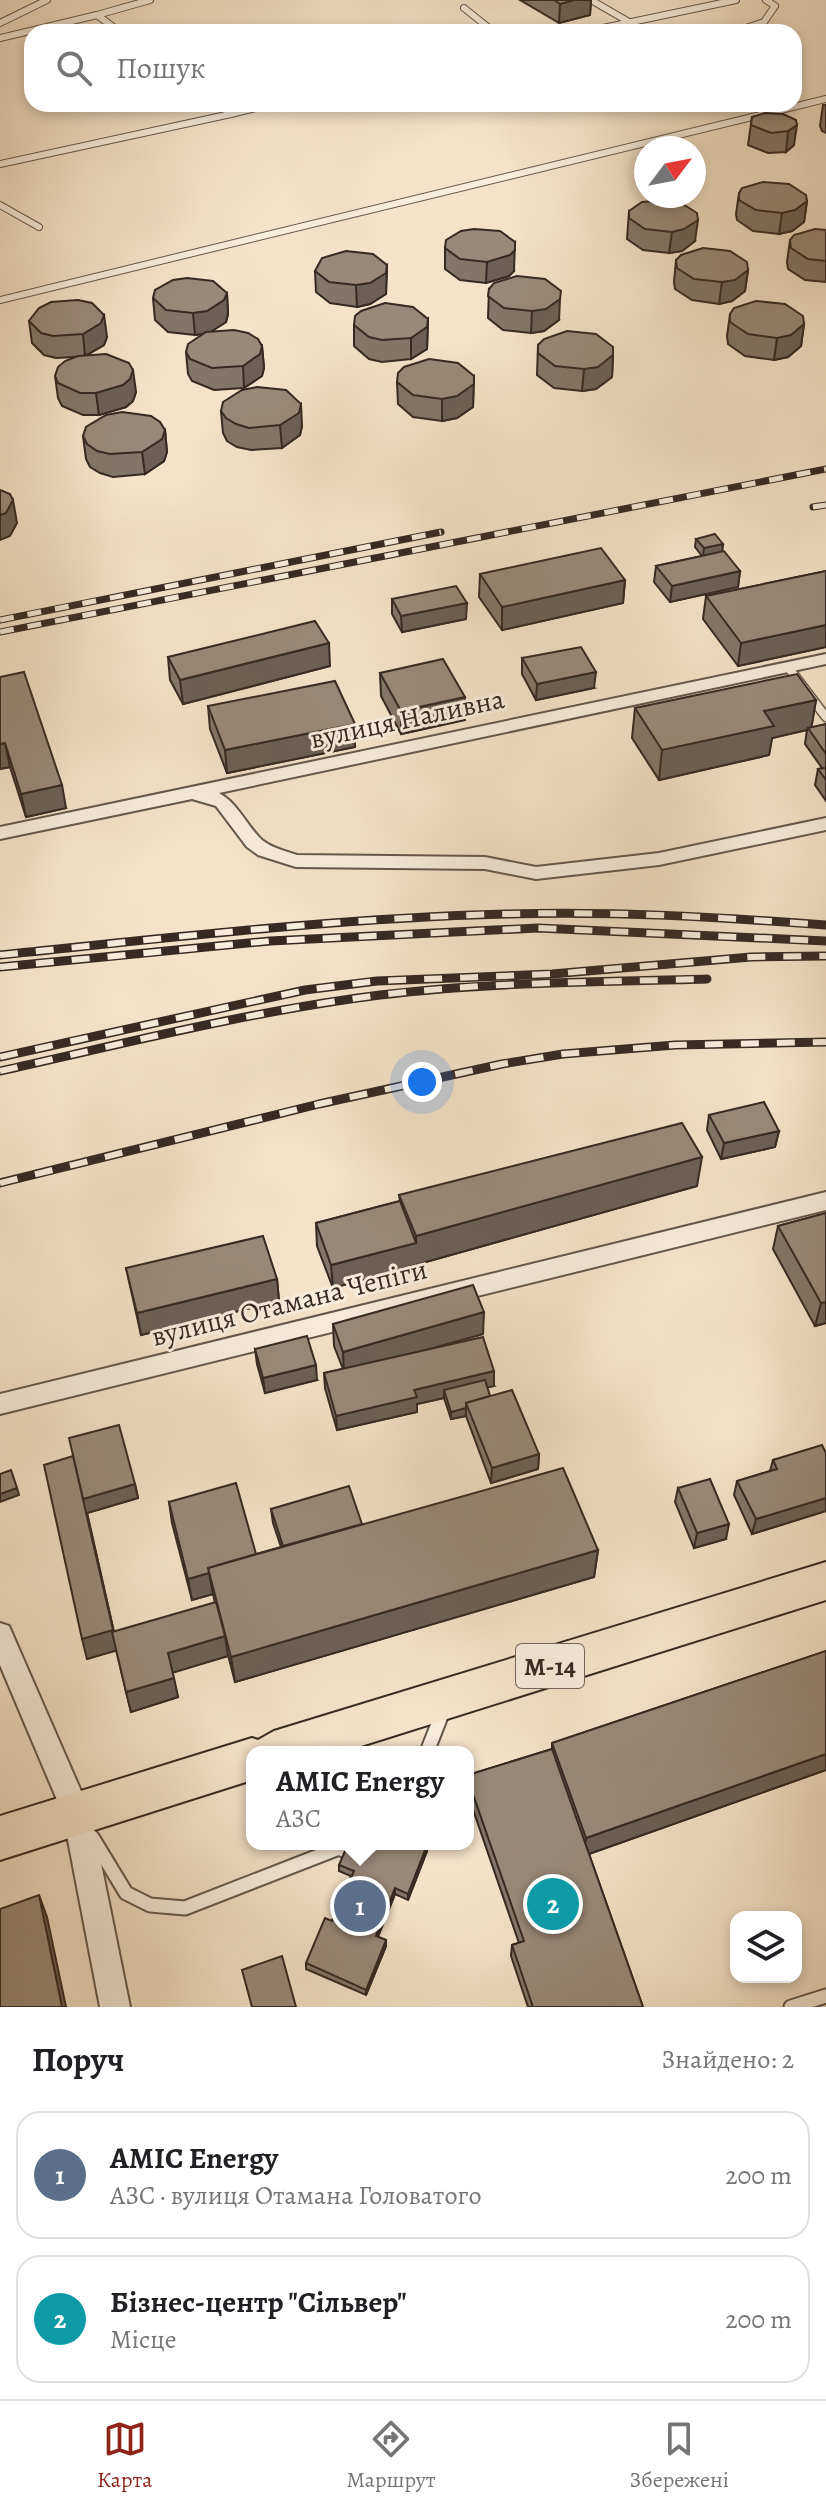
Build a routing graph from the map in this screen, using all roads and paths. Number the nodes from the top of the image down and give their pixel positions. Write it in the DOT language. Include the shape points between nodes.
graph roads {
  1 [pos="47,0"];
  2 [pos="150,0"];
  3 [pos="591,0"];
  4 [pos="736,0"];
  5 [pos="766,0"];
  6 [pos="464,8"];
  7 [pos="97,15"];
  8 [pos="629,22"];
  9 [pos="0,23"];
  10 [pos="59,24"];
  11 [pos="109,24"];
  12 [pos="484,24"];
  13 [pos="620,24"];
  14 [pos="761,24"];
  15 [pos="24,32"];
  16 [pos="0,38"];
  17 [pos="826,99"];
  18 [pos="802,105"];
  19 [pos="228,112"];
  20 [pos="239,112"];
  21 [pos="773,112"];
  22 [pos="231,114"];
  23 [pos="0,164"];
  24 [pos="0,205"];
  25 [pos="39,227"];
  26 [pos="0,300"];
  27 [pos="826,659"];
  28 [pos="788,667"];
  29 [pos="826,717"];
  30 [pos="185,793"];
  31 [pos="826,824"];
  32 [pos="0,833"];
  33 [pos="826,1201"];
  34 [pos="0,1404"];
  35 [pos="826,1581"];
  36 [pos="0,1635"];
  37 [pos="448,1698"];
  38 [pos="293,1746"];
  39 [pos="429,1746"];
  40 [pos="246,1761"];
  41 [pos="77,1814"];
  42 [pos="0,1838"];
  43 [pos="334,1850"];
  44 [pos="344,1850"];
  45 [pos="367,1860"];
  46 [pos="826,1996"];
  47 [pos="115,2007"];
  48 [pos="791,2007"];
  1 -- 9 [label="lane"];
  2 -- 7 [label="lane"];
  3 -- 8 [label="lane"];
  4 -- 8 [label="lane"];
  5 -- 14 [label="lane" via="775,6"];
  6 -- 12 [label="lane"];
  7 -- 10 [label="lane"];
  7 -- 11 [label="lane"];
  8 -- 13 [label="lane"];
  15 -- 16 [label="lane"];
  17 -- 18 [label="lane"];
  19 -- 22 [label="lane"];
  20 -- 22 [label="lane"];
  21 -- 26 [label="lane"];
  22 -- 23 [label="lane"];
  24 -- 25 [label="lane"];
  27 -- 28 [label="street, вулиця Наливна"];
  28 -- 29 [label="lane"];
  28 -- 30 [label="street, вулиця Наливна"];
  30 -- 31 [label="street" via="222,802 254,843 279,858 485,863 536,873 659,859"];
  30 -- 32 [label="street, вулиця Наливна"];
  33 -- 34 [label="street, вулиця Отамана Чепіги"];
  35 -- 37 [label="main road, М-14"];
  36 -- 41 [label="street"];
  37 -- 38 [label="main road, М-14"];
  37 -- 39 [label="lane"];
  40 -- 41 [label="main road"];
  41 -- 42 [label="main road"];
  41 -- 43 [label="lane" via="126,1893 150,1905 185,1908"];
  41 -- 47 [label="street"];
  44 -- 45 [label="lane"];
  46 -- 48 [label="lane"];
}
